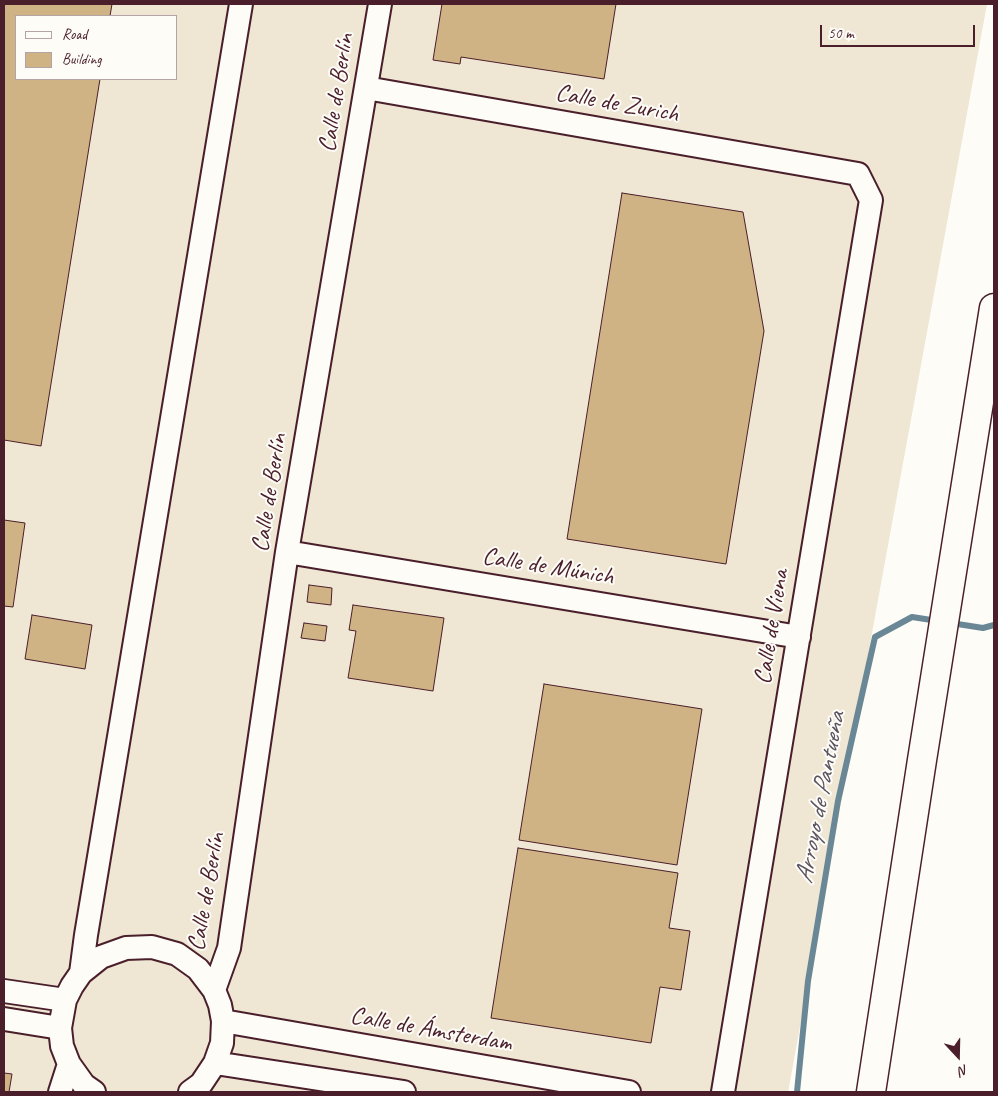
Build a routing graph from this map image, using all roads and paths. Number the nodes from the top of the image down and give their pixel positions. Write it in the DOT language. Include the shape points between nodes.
graph roads {
  1 [pos="241,4"];
  2 [pos="380,4"];
  3 [pos="366,88"];
  4 [pos="858,174"];
  5 [pos="994,308"];
  6 [pos="288,552"];
  7 [pos="799,637"];
  8 [pos="81,973"];
  9 [pos="214,990"];
  10 [pos="4,991"];
  11 [pos="65,1000"];
  12 [pos="4,1019"];
  13 [pos="223,1021"];
  14 [pos="60,1028"];
  15 [pos="215,1063"];
  16 [pos="68,1064"];
  17 [pos="197,1089"];
  18 [pos="60,1092"];
  19 [pos="94,1092"];
  20 [pos="404,1092"];
  21 [pos="629,1092"];
  22 [pos="724,1092"];
  23 [pos="871,1092"];
  1 -- 8 [label="street"];
  2 -- 3 [label="street, Calle de Berlín"];
  3 -- 4 [label="street, Calle de Zurich"];
  3 -- 6 [label="street, Calle de Berlín"];
  4 -- 7 [label="street, Calle de Viena" via="871,200"];
  5 -- 23 [label="main road"];
  6 -- 7 [label="street, Calle de Múnich"];
  6 -- 9 [label="street, Calle de Berlín" via="229,948"];
  7 -- 22 [label="street, Calle de Viena"];
  8 -- 9 [label="street" via="101,957 126,948 152,947 177,954 198,969"];
  8 -- 11 [label="street"];
  9 -- 13 [label="street"];
  10 -- 11 [label="street"];
  11 -- 14 [label="street"];
  12 -- 14 [label="street"];
  13 -- 15 [label="street" via="222,1043"];
  13 -- 21 [label="street, Calle de Ámsterdam"];
  14 -- 16 [label="street"];
  15 -- 17 [label="street"];
  15 -- 20 [label="street"];
  16 -- 18 [label="street"];
  16 -- 19 [label="street" via="84,1085"];
}
